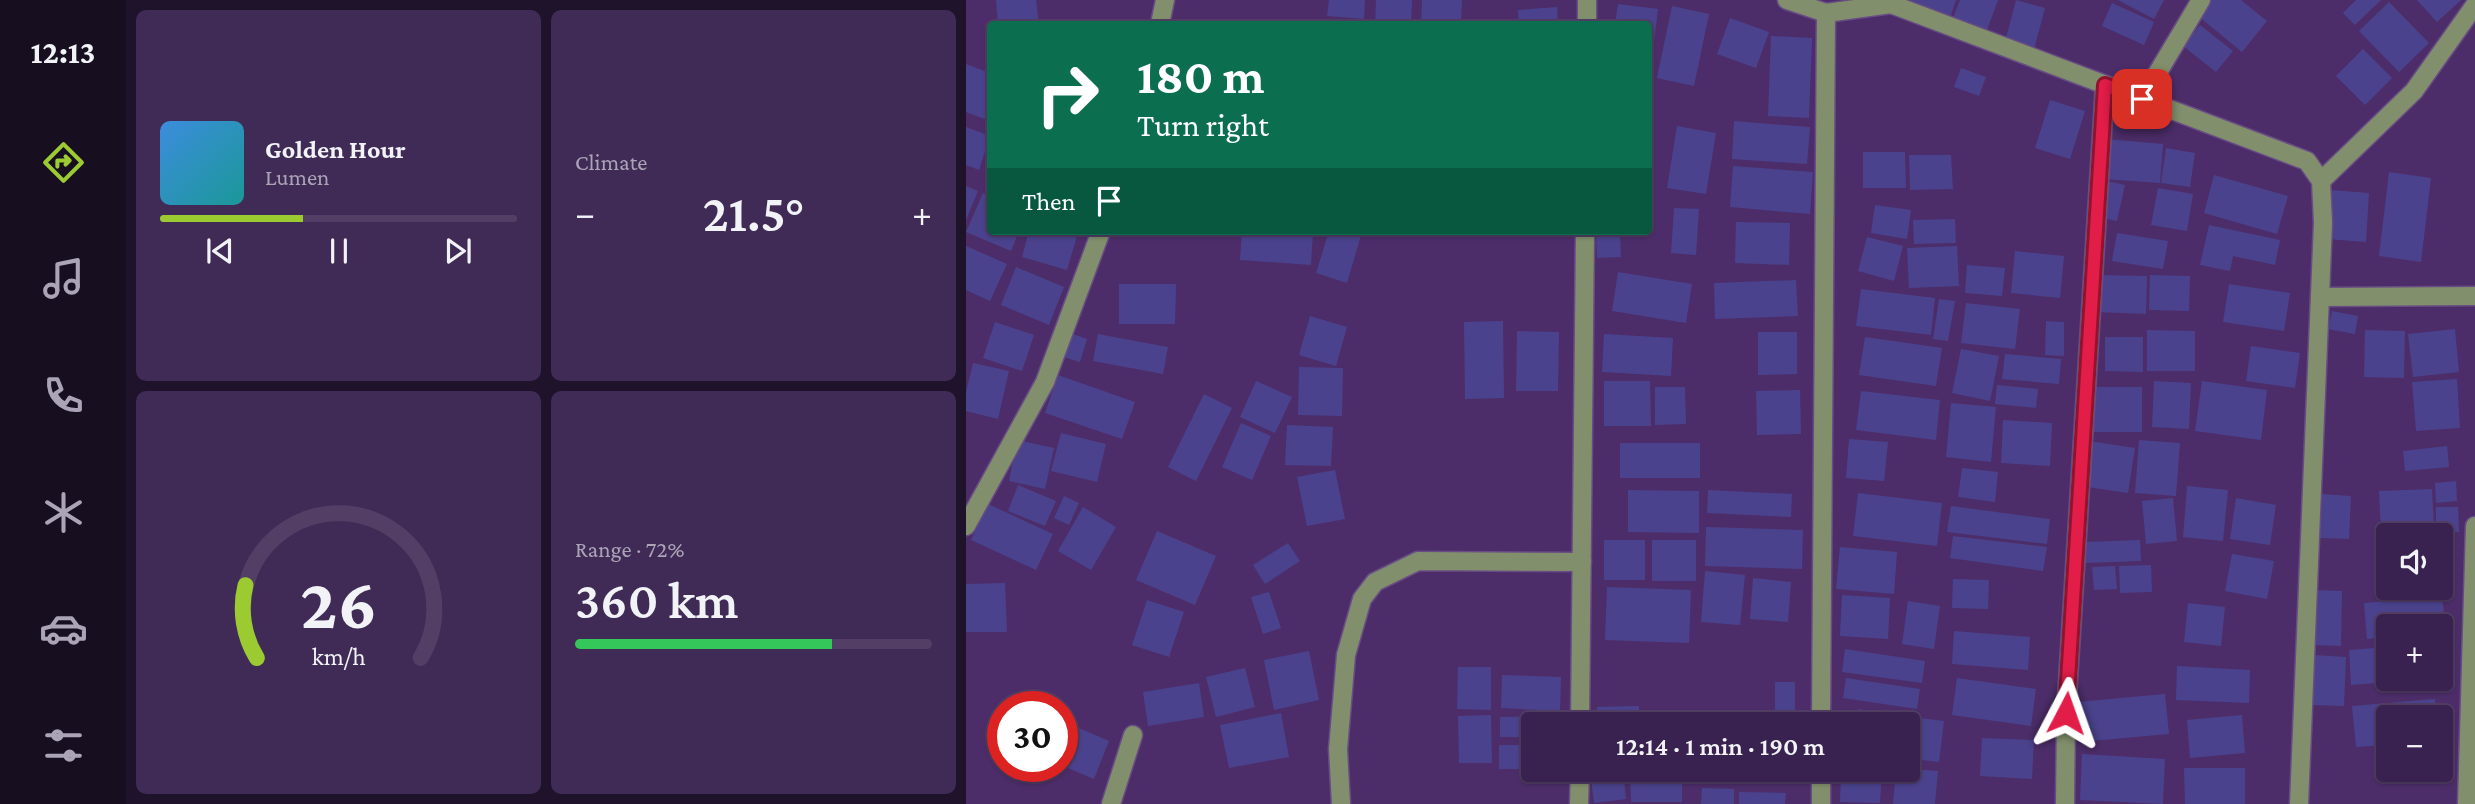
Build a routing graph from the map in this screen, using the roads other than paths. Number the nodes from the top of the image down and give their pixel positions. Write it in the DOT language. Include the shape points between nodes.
graph roads {
  1 [pos="1165,0"];
  2 [pos="1587,0"];
  3 [pos="1787,0"];
  4 [pos="2201,0"];
  5 [pos="1891,2"];
  6 [pos="2475,5"];
  7 [pos="1826,13"];
  8 [pos="1161,21"];
  9 [pos="1587,21"];
  10 [pos="2105,85"];
  11 [pos="2142,99"];
  12 [pos="2321,181"];
  13 [pos="1100,235"];
  14 [pos="1585,235"];
  15 [pos="2475,296"];
  16 [pos="2320,297"];
  17 [pos="966,526"];
  18 [pos="2475,526"];
  19 [pos="1582,562"];
  20 [pos="1580,712"];
  21 [pos="1821,712"];
  22 [pos="1133,735"];
  23 [pos="1580,782"];
  24 [pos="1821,782"];
  25 [pos="1111,804"];
  26 [pos="1341,804"];
  27 [pos="1579,804"];
  28 [pos="1821,804"];
  29 [pos="2065,804"];
  30 [pos="2299,804"];
  31 [pos="2467,804"];
  1 -- 8 [label="street"];
  2 -- 9 [label="street"];
  3 -- 7 [label="street"];
  4 -- 11 [label="street"];
  5 -- 7 [label="street"];
  5 -- 10 [label="street"];
  6 -- 12 [label="street" via="2414,91"];
  7 -- 21 [label="street"];
  10 -- 11 [label="street"];
  10 -- 29 [label="street" via="2066,713"];
  11 -- 12 [label="street" via="2307,161"];
  12 -- 16 [label="street"];
  13 -- 17 [label="street" via="1045,382"];
  14 -- 19 [label="street"];
  15 -- 16 [label="street"];
  16 -- 30 [label="street"];
  18 -- 31 [label="street"];
  19 -- 20 [label="street"];
  19 -- 26 [label="street" via="1418,561 1375,582 1362,599 1346,655 1338,749"];
  22 -- 25 [label="street"];
  23 -- 27 [label="street"];
  24 -- 28 [label="street"];
}
